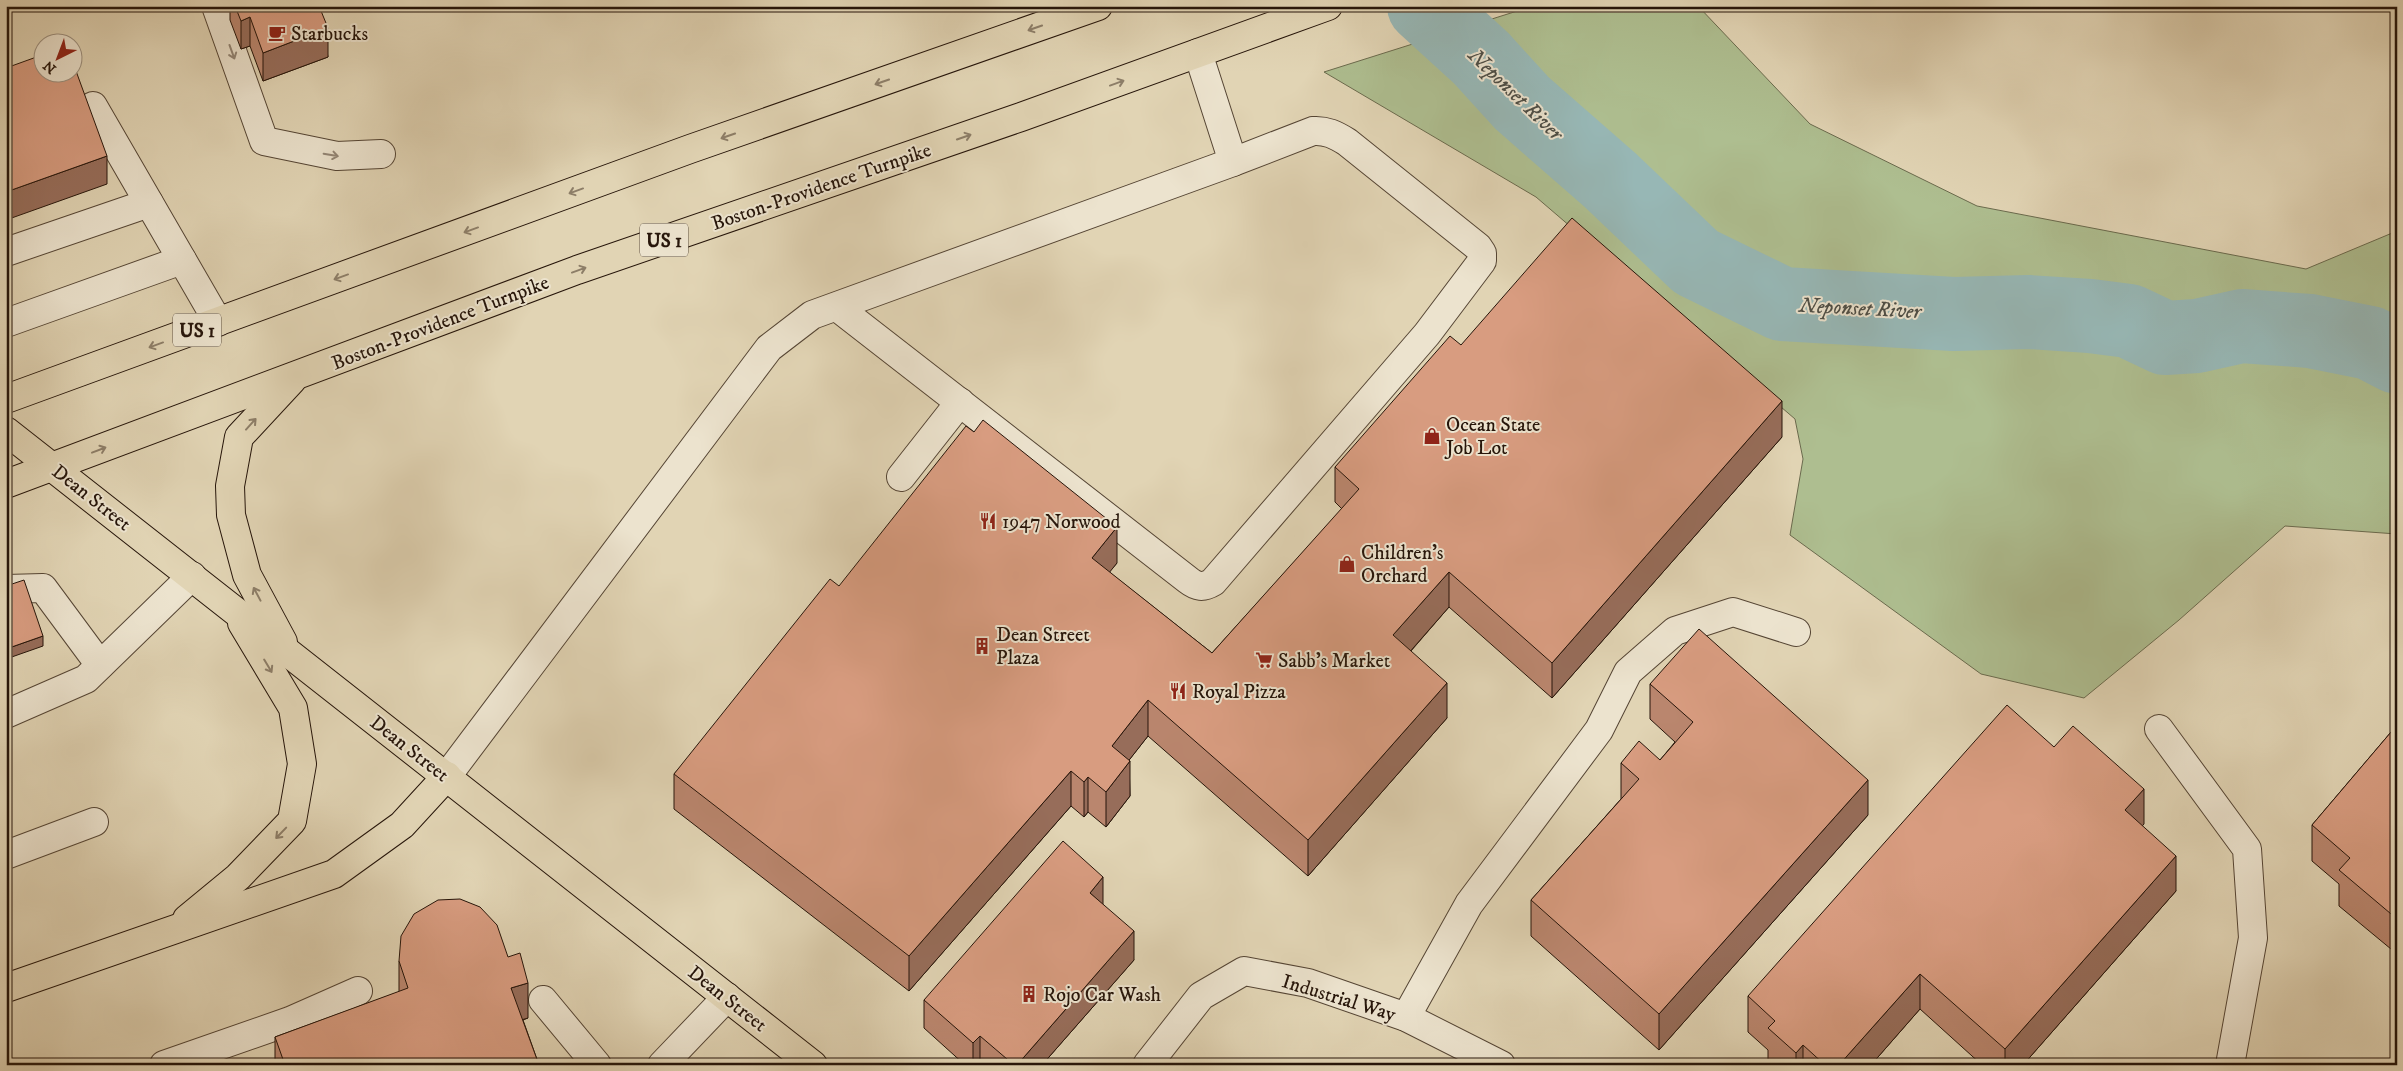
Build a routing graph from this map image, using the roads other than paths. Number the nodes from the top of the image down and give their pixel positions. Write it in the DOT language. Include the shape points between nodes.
graph roads {
  1 [pos="216,6"];
  2 [pos="1098,6"];
  3 [pos="1328,6"];
  4 [pos="1198,54"];
  5 [pos="93,106"];
  6 [pos="381,154"];
  7 [pos="1233,162"];
  8 [pos="150,203"];
  9 [pos="6,252"];
  10 [pos="182,260"];
  11 [pos="837,307"];
  12 [pos="218,322"];
  13 [pos="6,323"];
  14 [pos="295,376"];
  15 [pos="6,399"];
  16 [pos="960,402"];
  17 [pos="6,431"];
  18 [pos="54,467"];
  19 [pos="901,477"];
  20 [pos="6,484"];
  21 [pos="192,576"];
  22 [pos="6,589"];
  23 [pos="234,609"];
  24 [pos="1796,632"];
  25 [pos="288,652"];
  26 [pos="100,665"];
  27 [pos="6,714"];
  28 [pos="2159,729"];
  29 [pos="447,776"];
  30 [pos="94,822"];
  31 [pos="6,855"];
  32 [pos="172,931"];
  33 [pos="6,988"];
  34 [pos="358,991"];
  35 [pos="727,997"];
  36 [pos="543,1000"];
  37 [pos="1406,1017"];
  38 [pos="198,1059"];
  39 [pos="164,1065"];
  40 [pos="597,1065"];
  41 [pos="662,1065"];
  42 [pos="813,1065"];
  43 [pos="1147,1065"];
  44 [pos="1501,1065"];
  45 [pos="2230,1065"];
  1 -- 6 [label="street, one-way" via="264,141 337,156"];
  2 -- 12 [label="main road, US 1, one-way" via="690,149"];
  3 -- 4 [label="main road, Boston-Providence Turnpike / US 1"];
  4 -- 7 [label="street"];
  14 -- 4 [label="main road, Boston-Providence Turnpike / US 1, one-way" via="577,270"];
  5 -- 8 [label="street"];
  7 -- 11 [label="street"];
  7 -- 16 [label="street" via="1313,131 1334,134 1478,246 1482,261 1427,334 1213,582 1196,586"];
  8 -- 9 [label="street"];
  8 -- 10 [label="street"];
  10 -- 12 [label="street"];
  10 -- 13 [label="street"];
  11 -- 16 [label="street"];
  11 -- 29 [label="street" via="812,315 770,348"];
  12 -- 15 [label="main road, US 1, one-way"];
  18 -- 14 [label="main road, Boston-Providence Turnpike / US 1, one-way"];
  25 -- 14 [label="main road, one-way" via="247,576 231,515 230,486 240,437"];
  16 -- 19 [label="street"];
  17 -- 18 [label="main road, Dean Street"];
  18 -- 20 [label="main road, Boston-Providence Turnpike / US 1"];
  18 -- 21 [label="main road, Dean Street"];
  21 -- 23 [label="main road, Dean Street"];
  21 -- 26 [label="street"];
  22 -- 26 [label="street" via="43,588"];
  23 -- 25 [label="main road, Dean Street"];
  23 -- 32 [label="main road, one-way" via="293,708 302,764 292,821 238,877"];
  24 -- 37 [label="street" via="1733,612 1676,631 1628,672 1599,730 1469,904"];
  25 -- 29 [label="main road, Dean Street"];
  26 -- 27 [label="street" via="86,679"];
  28 -- 45 [label="street" via="2248,849 2253,938"];
  29 -- 32 [label="main road" via="402,825 334,874"];
  29 -- 35 [label="main road, Dean Street"];
  30 -- 31 [label="street"];
  32 -- 33 [label="main road"];
  34 -- 38 [label="street"];
  35 -- 41 [label="street"];
  35 -- 42 [label="main road, Dean Street"];
  36 -- 40 [label="street"];
  37 -- 43 [label="street, Industrial Way" via="1308,983 1244,971 1201,996"];
  37 -- 44 [label="street, Industrial Way"];
  38 -- 39 [label="street"];
}
